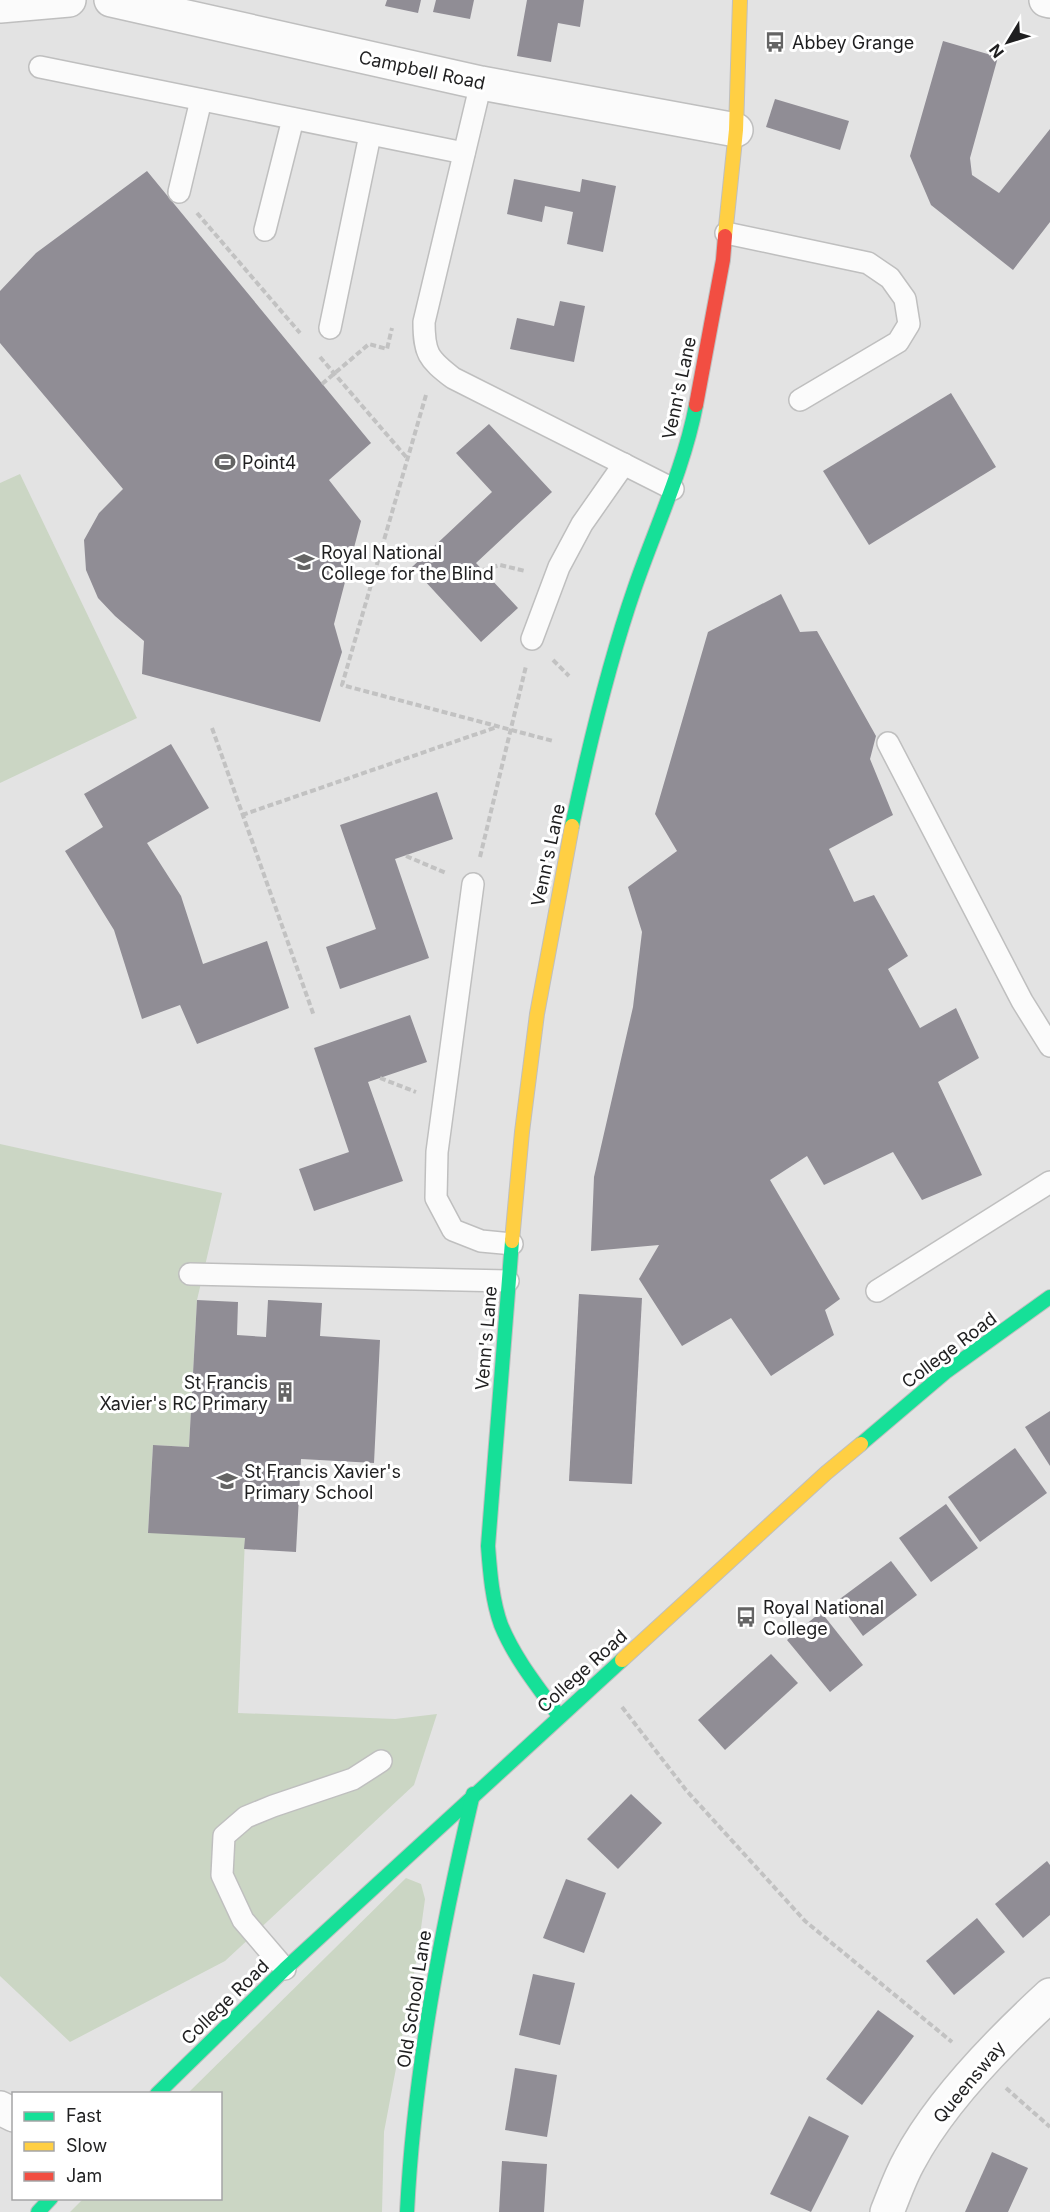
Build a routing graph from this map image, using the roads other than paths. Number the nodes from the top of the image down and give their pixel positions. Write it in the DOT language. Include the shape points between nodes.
graph roads {
  1 [pos="69,0"];
  2 [pos="111,0"];
  3 [pos="740,0"];
  4 [pos="0,6"];
  5 [pos="40,67"];
  6 [pos="481,83"];
  7 [pos="201,100"];
  8 [pos="293,119"];
  9 [pos="736,130"];
  10 [pos="370,135"];
  11 [pos="464,153"];
  12 [pos="179,192"];
  13 [pos="265,230"];
  14 [pos="726,233"];
  15 [pos="330,328"];
  16 [pos="800,400"];
  17 [pos="624,464"];
  18 [pos="673,489"];
  19 [pos="531,639"];
  20 [pos="888,743"];
  21 [pos="473,884"];
  22 [pos="1050,1046"];
  23 [pos="1050,1182"];
  24 [pos="512,1244"];
  25 [pos="190,1274"];
  26 [pos="508,1281"];
  27 [pos="877,1291"];
  28 [pos="1050,1297"];
  29 [pos="559,1716"];
  30 [pos="381,1761"];
  31 [pos="473,1794"];
  32 [pos="285,1969"];
  33 [pos="1050,1995"];
  34 [pos="159,2092"];
  35 [pos="50,2200"];
  36 [pos="38,2212"];
  37 [pos="408,2212"];
  38 [pos="887,2212"];
  1 -- 4 [label="street"];
  2 -- 6 [label="street, Campbell Road"];
  3 -- 9 [label="street, Venn's Lane"];
  5 -- 7 [label="lane"];
  6 -- 9 [label="street, Campbell Road"];
  6 -- 11 [label="lane"];
  7 -- 8 [label="lane"];
  7 -- 12 [label="lane"];
  8 -- 10 [label="lane"];
  8 -- 13 [label="lane"];
  9 -- 14 [label="street, Venn's Lane"];
  10 -- 11 [label="lane"];
  10 -- 15 [label="lane"];
  11 -- 17 [label="lane" via="424,322 424,345 435,364 453,378"];
  14 -- 16 [label="lane" via="868,263 890,278 905,299 909,324 898,342"];
  14 -- 18 [label="street, Venn's Lane" via="694,416"];
  17 -- 18 [label="lane"];
  17 -- 19 [label="lane" via="582,524 552,584"];
  18 -- 24 [label="street, Venn's Lane" via="635,586 588,751 537,1014"];
  20 -- 22 [label="lane" via="1022,1001"];
  21 -- 24 [label="lane" via="437,1152 436,1198 453,1230 481,1241"];
  23 -- 27 [label="lane"];
  24 -- 26 [label="street, Venn's Lane"];
  25 -- 26 [label="lane"];
  26 -- 29 [label="street, Venn's Lane" via="488,1546 492,1590 501,1624 519,1661"];
  28 -- 29 [label="street, College Road" via="947,1371 826,1473"];
  29 -- 31 [label="street, College Road"];
  30 -- 32 [label="lane" via="354,1779 246,1817 224,1836 222,1875 243,1920"];
  31 -- 32 [label="street, College Road"];
  31 -- 37 [label="street, Old School Lane" via="441,1939 428,2020 408,2183"];
  32 -- 34 [label="street, College Road"];
  33 -- 38 [label="street, Queensway" via="1019,2023 942,2109 909,2161"];
  35 -- 36 [label="street"];
}
